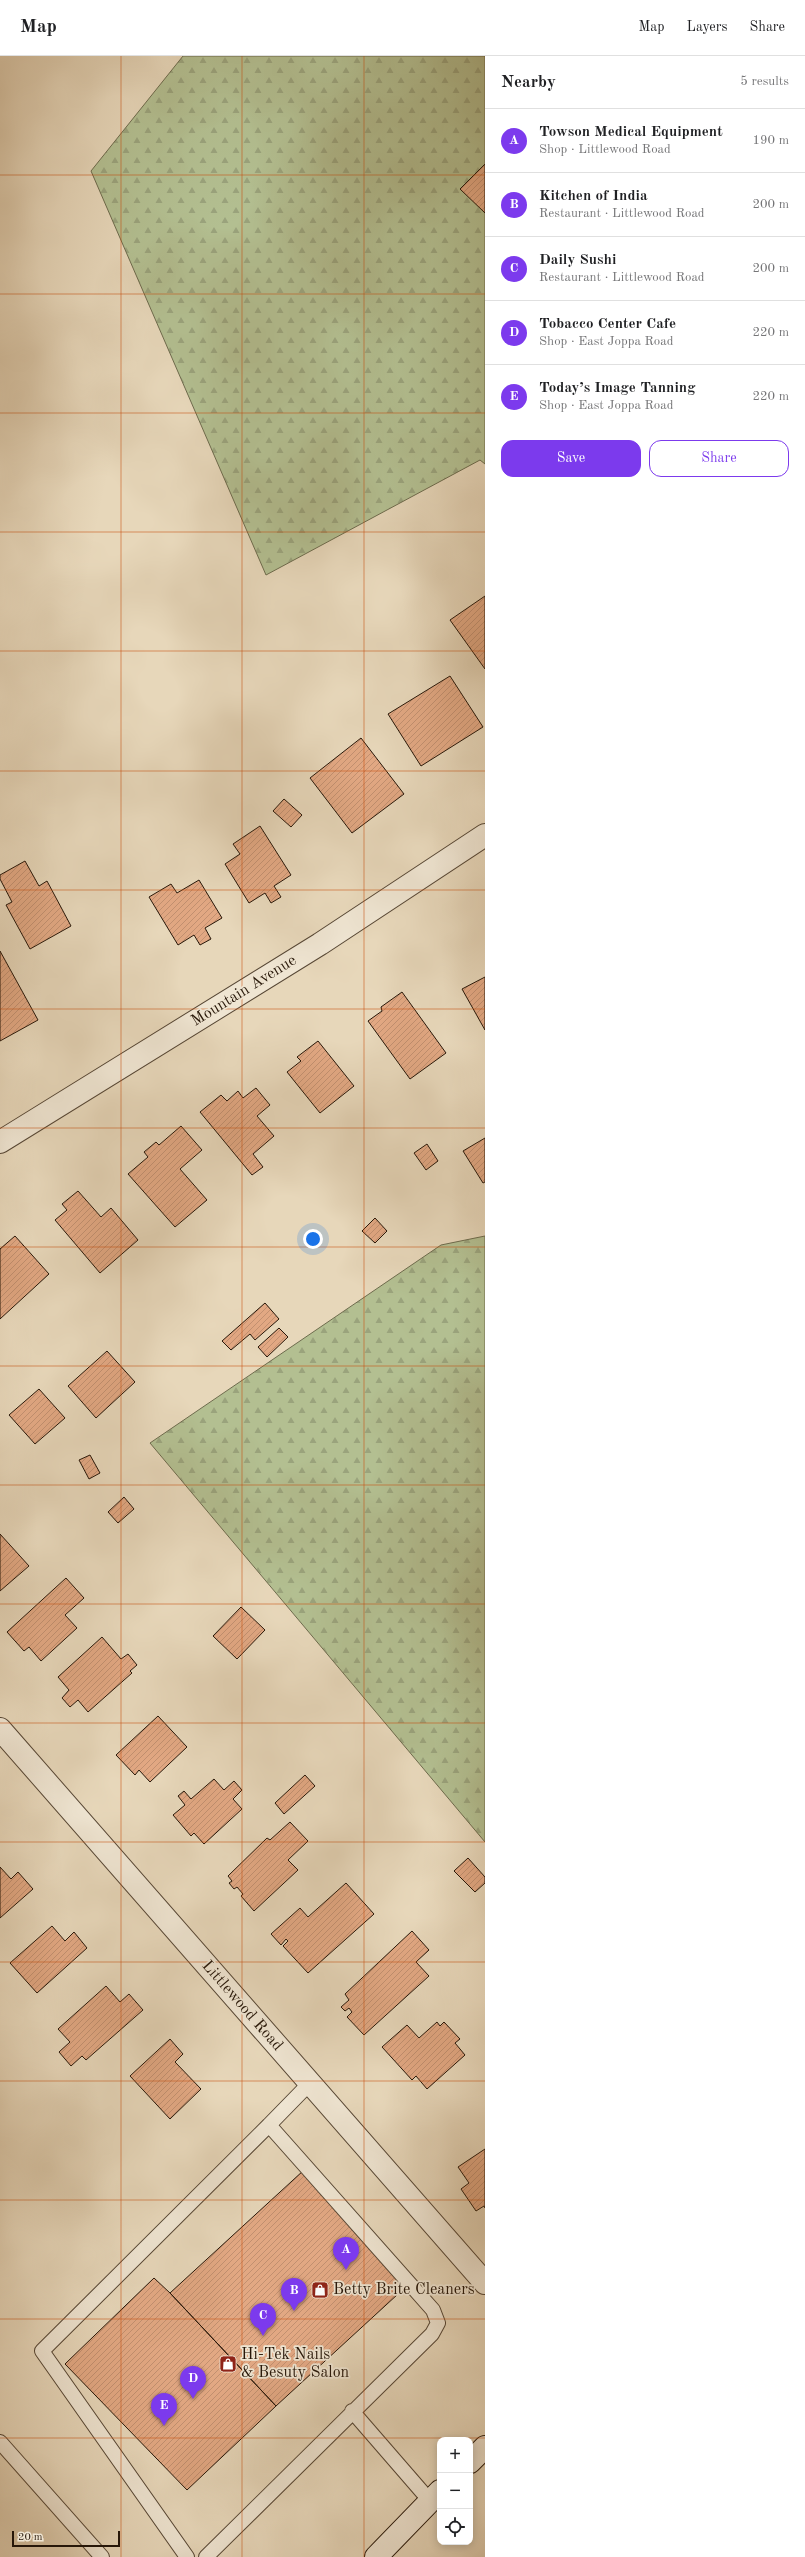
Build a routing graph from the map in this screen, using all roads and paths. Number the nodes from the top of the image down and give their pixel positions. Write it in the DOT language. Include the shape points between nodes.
graph roads {
  1 [pos="485,835"];
  2 [pos="0,1142"];
  3 [pos="0,1729"];
  4 [pos="310,2083"];
  5 [pos="269,2125"];
  6 [pos="485,2283"];
  7 [pos="352,2411"];
  8 [pos="0,2442"];
  9 [pos="485,2447"];
  10 [pos="473,2459"];
  11 [pos="435,2496"];
  12 [pos="102,2557"];
  13 [pos="186,2557"];
  14 [pos="206,2557"];
  15 [pos="376,2557"];
  1 -- 2 [label="street, Mountain Avenue" via="314,948"];
  3 -- 4 [label="street, Littlewood Road"];
  4 -- 5 [label="lane"];
  4 -- 6 [label="street, Littlewood Road"];
  5 -- 7 [label="lane" via="433,2310 438,2323 432,2334"];
  5 -- 13 [label="lane" via="42,2351"];
  7 -- 11 [label="lane"];
  7 -- 14 [label="lane"];
  8 -- 12 [label="lane"];
  9 -- 10 [label="street"];
  11 -- 15 [label="street"];
}
